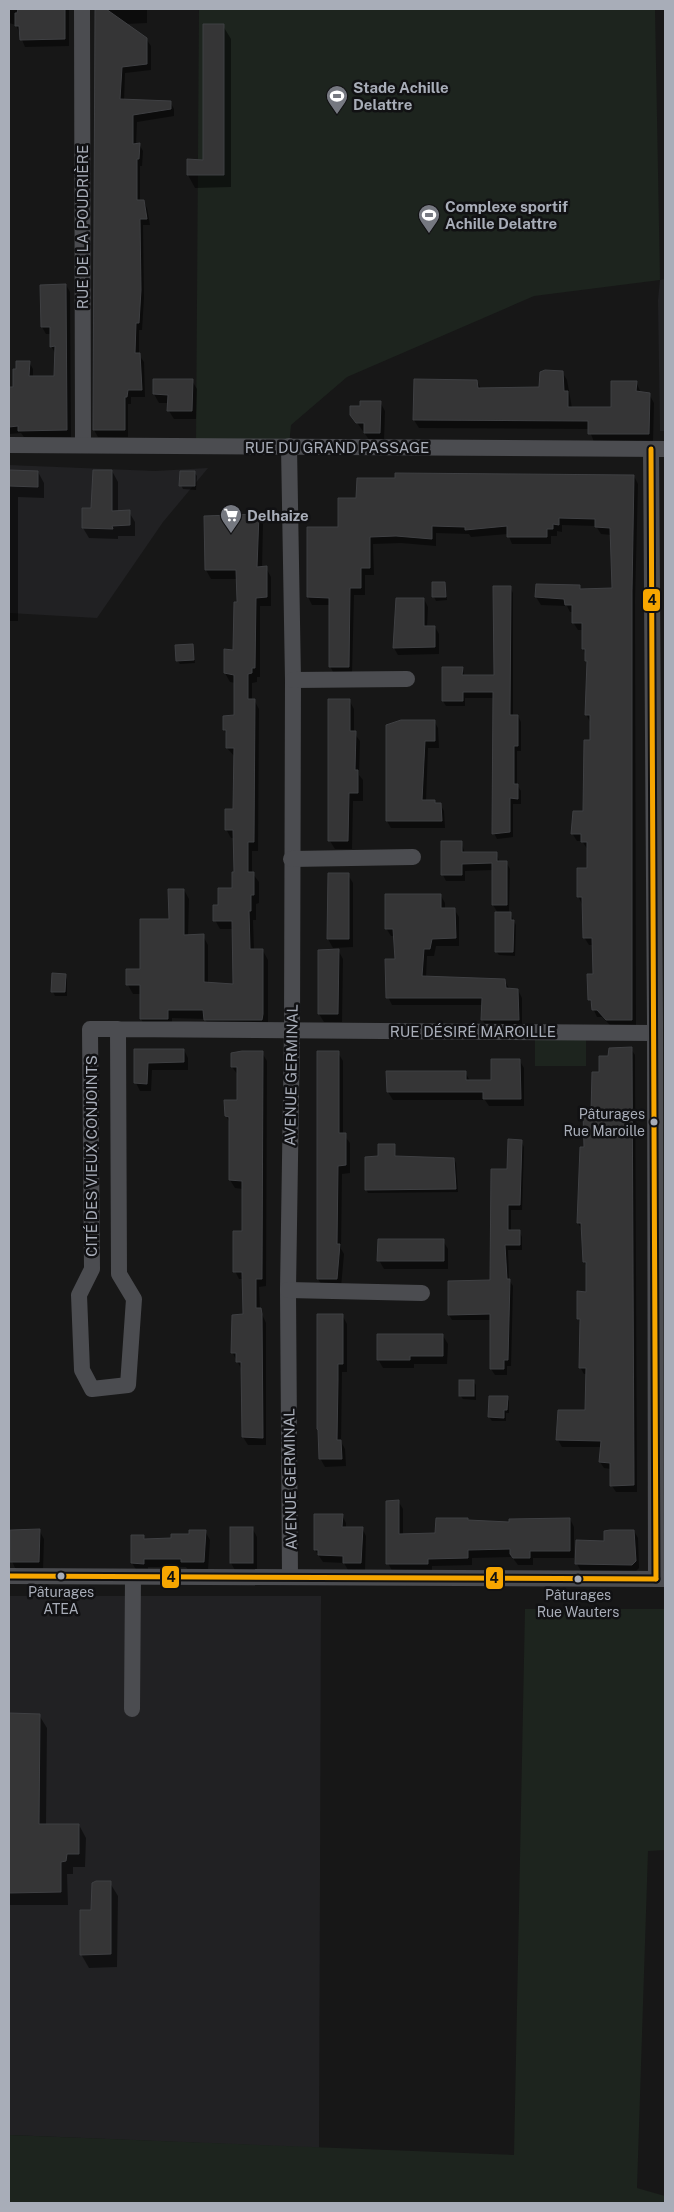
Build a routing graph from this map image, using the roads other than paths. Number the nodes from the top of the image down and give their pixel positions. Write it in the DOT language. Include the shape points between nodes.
graph roads {
  1 [pos="82,9"];
  2 [pos="9,445"];
  3 [pos="83,445"];
  4 [pos="289,446"];
  5 [pos="658,449"];
  6 [pos="407,679"];
  7 [pos="293,680"];
  8 [pos="413,857"];
  9 [pos="291,859"];
  10 [pos="118,1029"];
  11 [pos="292,1030"];
  12 [pos="659,1032"];
  13 [pos="288,1290"];
  14 [pos="422,1293"];
  15 [pos="9,1576"];
  16 [pos="133,1577"];
  17 [pos="290,1577"];
  18 [pos="661,1579"];
  19 [pos="132,1709"];
  1 -- 3 [label="street, RUE DE LA POUDRIÈRE"];
  2 -- 3 [label="street, RUE DU GRAND PASSAGE"];
  3 -- 4 [label="street, RUE DU GRAND PASSAGE"];
  4 -- 5 [label="street, RUE DU GRAND PASSAGE"];
  4 -- 7 [label="street, AVENUE GERMINAL"];
  5 -- 12 [label="street"];
  6 -- 7 [label="street"];
  7 -- 9 [label="street, AVENUE GERMINAL"];
  8 -- 9 [label="street"];
  9 -- 11 [label="street, AVENUE GERMINAL"];
  10 -- 10 [label="street, CITÉ DES VIEUX CONJOINTS" via="119,1274 134,1299 128,1385 92,1389 82,1370 80,1295 92,1269 90,1029"];
  10 -- 11 [label="street, CITÉ DES VIEUX CONJOINTS"];
  11 -- 12 [label="street, RUE DÉSIRÉ MAROILLE"];
  11 -- 13 [label="street, AVENUE GERMINAL"];
  12 -- 18 [label="street"];
  13 -- 14 [label="street"];
  13 -- 17 [label="street, AVENUE GERMINAL"];
  15 -- 16 [label="street"];
  16 -- 17 [label="street"];
  16 -- 19 [label="street"];
  17 -- 18 [label="street"];
}
